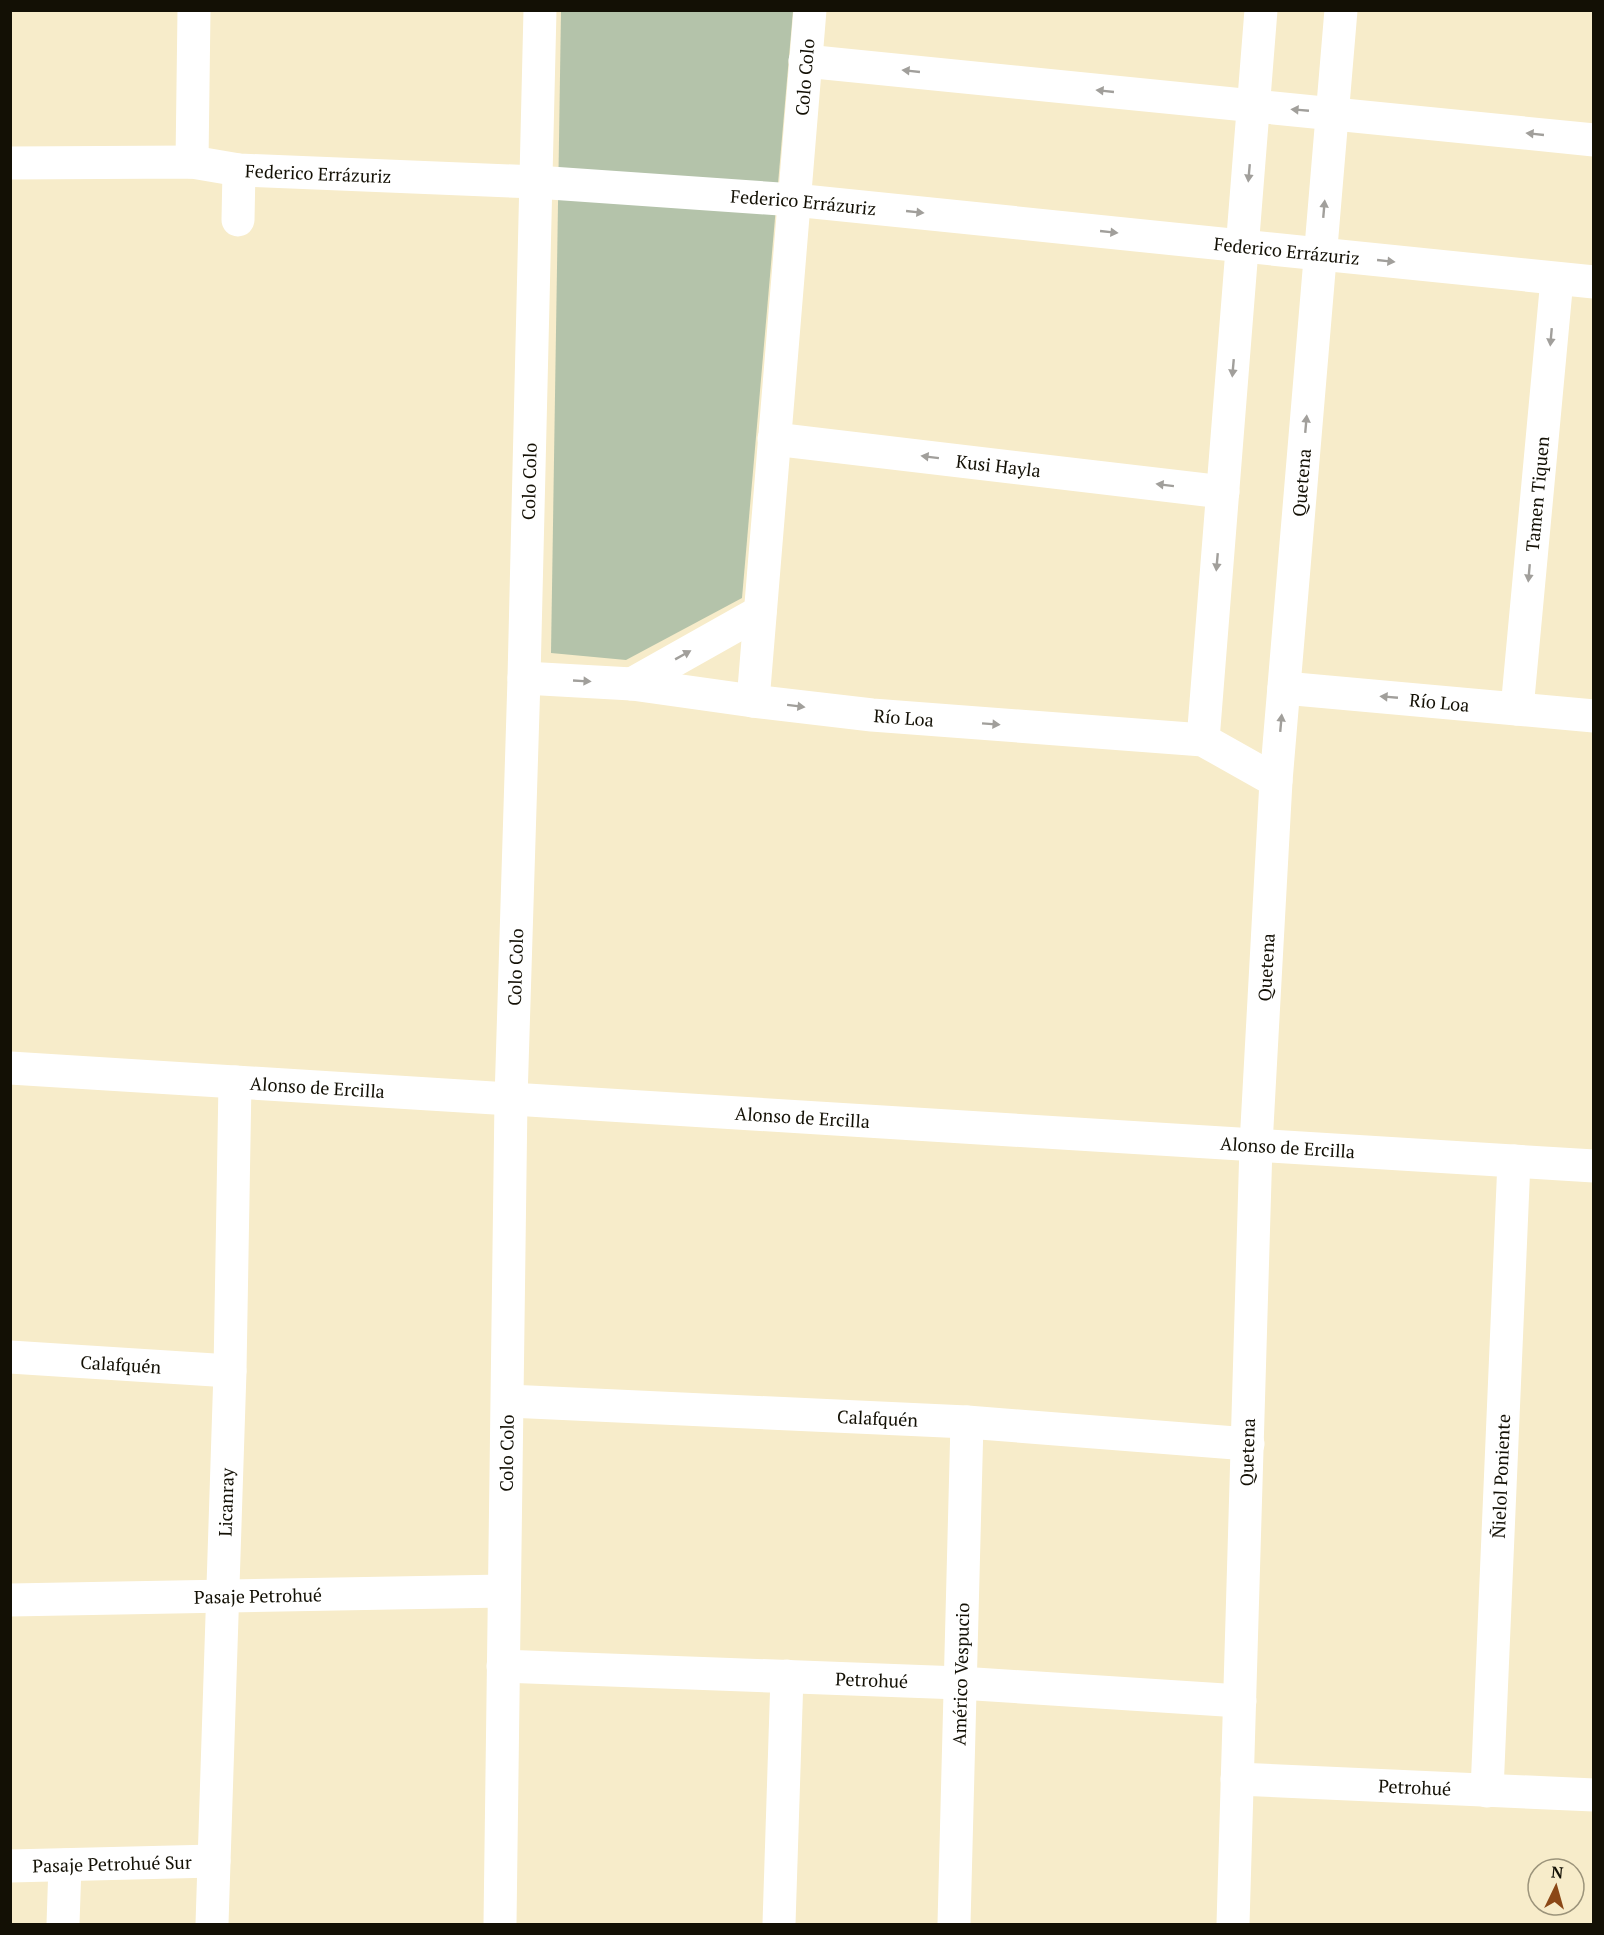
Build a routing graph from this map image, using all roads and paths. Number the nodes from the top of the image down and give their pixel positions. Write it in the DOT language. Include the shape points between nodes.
graph roads {
  1 [pos="194,10"];
  2 [pos="540,10"];
  3 [pos="810,10"];
  4 [pos="1262,10"];
  5 [pos="1341,10"];
  6 [pos="805,61"];
  7 [pos="1254,105"];
  8 [pos="1332,113"];
  9 [pos="1593,140"];
  10 [pos="192,162"];
  11 [pos="10,163"];
  12 [pos="239,170"];
  13 [pos="536,182"];
  14 [pos="794,200"];
  15 [pos="238,220"];
  16 [pos="1243,246"];
  17 [pos="1320,254"];
  18 [pos="1557,279"];
  19 [pos="1593,282"];
  20 [pos="774,439"];
  21 [pos="1223,492"];
  22 [pos="760,612"];
  23 [pos="524,678"];
  24 [pos="632,684"];
  25 [pos="1284,688"];
  26 [pos="753,701"];
  27 [pos="1517,709"];
  28 [pos="1593,716"];
  29 [pos="1203,740"];
  30 [pos="1276,782"];
  31 [pos="10,1068"];
  32 [pos="235,1082"];
  33 [pos="511,1099"];
  34 [pos="1256,1145"];
  35 [pos="1514,1161"];
  36 [pos="1593,1166"];
  37 [pos="10,1357"];
  38 [pos="230,1371"];
  39 [pos="508,1401"];
  40 [pos="967,1422"];
  41 [pos="1248,1444"];
  42 [pos="504,1591"];
  43 [pos="223,1596"];
  44 [pos="10,1600"];
  45 [pos="503,1666"];
  46 [pos="787,1676"];
  47 [pos="960,1683"];
  48 [pos="1240,1701"];
  49 [pos="1237,1779"];
  50 [pos="1487,1791"];
  51 [pos="1593,1795"];
  52 [pos="214,1861"];
  53 [pos="65,1865"];
  54 [pos="10,1866"];
  55 [pos="63,1924"];
  56 [pos="212,1924"];
  57 [pos="500,1924"];
  58 [pos="779,1924"];
  59 [pos="954,1924"];
  60 [pos="1233,1924"];
  1 -- 10 [label="street"];
  2 -- 13 [label="street, Colo Colo"];
  3 -- 6 [label="street, Colo Colo"];
  4 -- 7 [label="street"];
  5 -- 8 [label="street, Quetena"];
  7 -- 6 [label="street, one-way"];
  6 -- 14 [label="street, Colo Colo"];
  8 -- 7 [label="street, one-way"];
  7 -- 16 [label="street, one-way"];
  9 -- 8 [label="street, one-way"];
  17 -- 8 [label="street, Quetena, one-way"];
  10 -- 11 [label="street, Federico Errázuriz"];
  10 -- 12 [label="street, Federico Errázuriz"];
  12 -- 13 [label="street, Federico Errázuriz"];
  12 -- 15 [label="street"];
  13 -- 14 [label="street, Federico Errázuriz"];
  13 -- 23 [label="street, Colo Colo"];
  14 -- 16 [label="street, Federico Errázuriz, one-way"];
  14 -- 20 [label="street, Colo Colo"];
  16 -- 17 [label="street, Federico Errázuriz"];
  16 -- 21 [label="street, one-way"];
  17 -- 18 [label="street, Federico Errázuriz, one-way"];
  25 -- 17 [label="street, Quetena, one-way"];
  18 -- 19 [label="street, Federico Errázuriz"];
  18 -- 27 [label="street, Tamen Tiquen, one-way"];
  21 -- 20 [label="street, Kusi Hayla, one-way"];
  20 -- 22 [label="street, Colo Colo"];
  21 -- 29 [label="street, one-way"];
  24 -- 22 [label="street, one-way"];
  22 -- 26 [label="street, Colo Colo"];
  23 -- 24 [label="street, Río Loa, one-way"];
  23 -- 33 [label="street, Colo Colo"];
  24 -- 26 [label="street, Río Loa"];
  27 -- 25 [label="street, Río Loa, one-way"];
  30 -- 25 [label="street, Quetena, one-way"];
  26 -- 29 [label="street, Río Loa, one-way" via="872,715"];
  27 -- 28 [label="street, Río Loa"];
  29 -- 30 [label="street, Río Loa"];
  30 -- 34 [label="street, Quetena"];
  31 -- 32 [label="street, Alonso de Ercilla"];
  32 -- 33 [label="street, Alonso de Ercilla"];
  32 -- 38 [label="street, Licanray"];
  33 -- 34 [label="street, Alonso de Ercilla"];
  33 -- 39 [label="street, Colo Colo"];
  34 -- 35 [label="street, Alonso de Ercilla"];
  34 -- 41 [label="street, Quetena"];
  35 -- 36 [label="street, Alonso de Ercilla"];
  35 -- 50 [label="street, Ñielol Poniente"];
  37 -- 38 [label="street, Calafquén"];
  38 -- 43 [label="street, Licanray"];
  39 -- 40 [label="street, Calafquén"];
  39 -- 42 [label="street, Colo Colo"];
  40 -- 41 [label="street, Calafquén"];
  40 -- 47 [label="street, Américo Vespucio"];
  41 -- 48 [label="street, Quetena"];
  42 -- 43 [label="street, Pasaje Petrohué"];
  42 -- 45 [label="street, Colo Colo"];
  43 -- 44 [label="street, Pasaje Petrohué"];
  43 -- 52 [label="street, Licanray"];
  45 -- 46 [label="street, Petrohué"];
  45 -- 57 [label="street, Colo Colo"];
  46 -- 47 [label="street, Petrohué"];
  46 -- 58 [label="street"];
  47 -- 48 [label="street, Petrohué"];
  47 -- 59 [label="street, Américo Vespucio"];
  48 -- 49 [label="street, Quetena"];
  49 -- 50 [label="street, Petrohué"];
  49 -- 60 [label="street, Quetena"];
  50 -- 51 [label="street, Petrohué"];
  52 -- 53 [label="street, Pasaje Petrohué Sur"];
  52 -- 56 [label="street, Licanray"];
  53 -- 54 [label="street, Pasaje Petrohué Sur"];
  53 -- 55 [label="street"];
}
